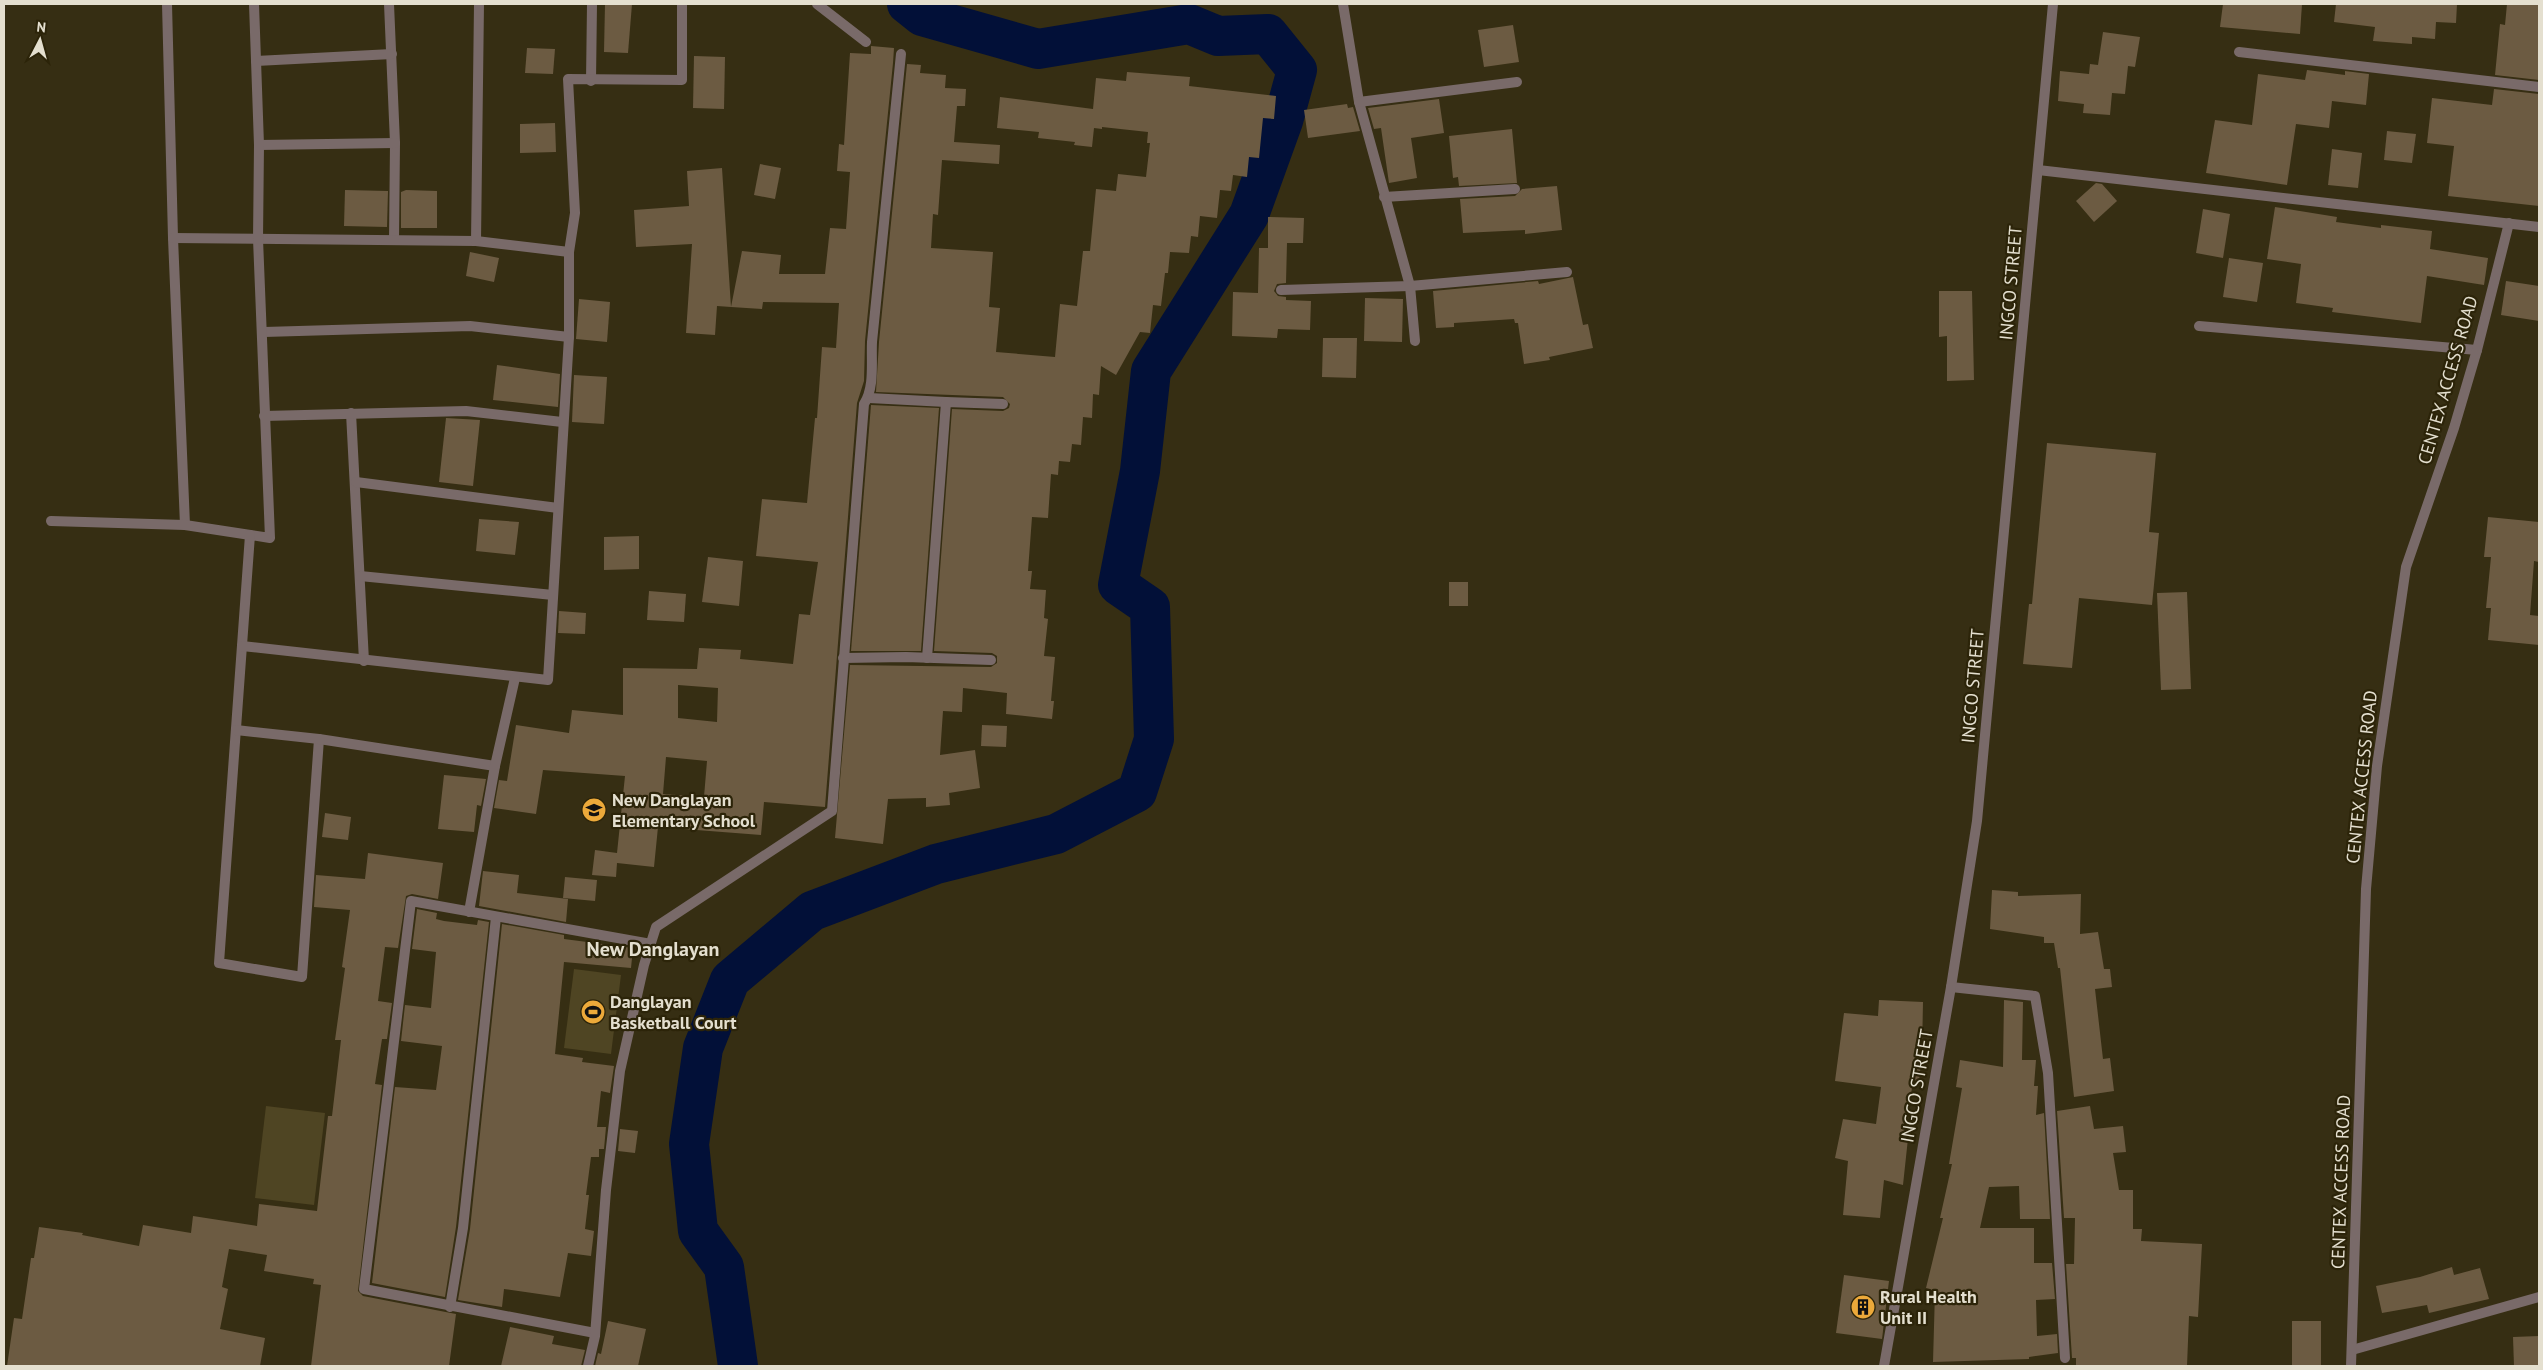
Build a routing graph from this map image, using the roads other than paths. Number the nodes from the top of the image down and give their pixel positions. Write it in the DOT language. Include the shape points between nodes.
graph roads {
  1 [pos="167,4"];
  2 [pos="254,4"];
  3 [pos="390,4"];
  4 [pos="480,4"];
  5 [pos="592,4"];
  6 [pos="682,4"];
  7 [pos="817,4"];
  8 [pos="1343,4"];
  9 [pos="2053,4"];
  10 [pos="866,42"];
  11 [pos="2239,52"];
  12 [pos="392,54"];
  13 [pos="901,54"];
  14 [pos="256,61"];
  15 [pos="591,81"];
  16 [pos="1517,82"];
  17 [pos="2539,87"];
  18 [pos="1359,102"];
  19 [pos="395,143"];
  20 [pos="258,146"];
  21 [pos="2038,170"];
  22 [pos="1516,189"];
  23 [pos="1384,197"];
  24 [pos="2509,223"];
  25 [pos="2539,227"];
  26 [pos="173,238"];
  27 [pos="258,239"];
  28 [pos="394,240"];
  29 [pos="476,241"];
  30 [pos="569,252"];
  31 [pos="1567,272"];
  32 [pos="1410,286"];
  33 [pos="1280,290"];
  34 [pos="2199,326"];
  35 [pos="264,332"];
  36 [pos="569,336"];
  37 [pos="1415,341"];
  38 [pos="2477,350"];
  39 [pos="869,398"];
  40 [pos="946,402"];
  41 [pos="1003,404"];
  42 [pos="351,413"];
  43 [pos="264,416"];
  44 [pos="562,422"];
  45 [pos="356,482"];
  46 [pos="558,508"];
  47 [pos="51,520"];
  48 [pos="185,525"];
  49 [pos="250,535"];
  50 [pos="360,576"];
  51 [pos="553,595"];
  52 [pos="242,646"];
  53 [pos="844,658"];
  54 [pos="927,658"];
  55 [pos="991,660"];
  56 [pos="364,661"];
  57 [pos="516,678"];
  58 [pos="236,730"];
  59 [pos="319,739"];
  60 [pos="495,766"];
  61 [pos="469,912"];
  62 [pos="496,917"];
  63 [pos="651,944"];
  64 [pos="1951,987"];
  65 [pos="2539,1297"];
  66 [pos="450,1307"];
  67 [pos="595,1333"];
  68 [pos="2352,1350"];
  69 [pos="2065,1358"];
  70 [pos="588,1366"];
  71 [pos="1884,1366"];
  72 [pos="2351,1366"];
  1 -- 26 [label="street"];
  2 -- 14 [label="street"];
  3 -- 12 [label="street"];
  4 -- 29 [label="street"];
  5 -- 15 [label="street"];
  6 -- 15 [label="street" via="682,80"];
  7 -- 10 [label="street"];
  8 -- 18 [label="street"];
  9 -- 21 [label="street, INGCO STREET"];
  11 -- 17 [label="street"];
  12 -- 14 [label="street"];
  12 -- 19 [label="street"];
  13 -- 39 [label="street"];
  14 -- 20 [label="street"];
  15 -- 30 [label="street" via="568,79 575,213"];
  16 -- 18 [label="street"];
  18 -- 23 [label="street"];
  19 -- 20 [label="street"];
  19 -- 28 [label="street"];
  20 -- 27 [label="street"];
  21 -- 24 [label="street"];
  21 -- 64 [label="street, INGCO STREET" via="1977,821"];
  22 -- 23 [label="street"];
  23 -- 32 [label="street"];
  24 -- 25 [label="street"];
  24 -- 38 [label="street, CENTEX ACCESS ROAD"];
  26 -- 27 [label="street"];
  26 -- 48 [label="street"];
  27 -- 28 [label="street"];
  27 -- 35 [label="street"];
  28 -- 29 [label="street"];
  29 -- 30 [label="street"];
  30 -- 36 [label="street"];
  31 -- 32 [label="street"];
  32 -- 33 [label="street"];
  32 -- 37 [label="street"];
  34 -- 38 [label="street"];
  35 -- 36 [label="street" via="470,326"];
  35 -- 43 [label="street"];
  36 -- 44 [label="street"];
  38 -- 68 [label="street, CENTEX ACCESS ROAD" via="2406,567 2377,766 2366,889"];
  39 -- 40 [label="street"];
  39 -- 53 [label="street" via="864,404"];
  40 -- 41 [label="street"];
  40 -- 54 [label="street"];
  42 -- 43 [label="street"];
  42 -- 44 [label="street" via="466,411"];
  42 -- 45 [label="street"];
  43 -- 49 [label="street" via="270,538"];
  44 -- 46 [label="street"];
  45 -- 46 [label="street"];
  45 -- 50 [label="street"];
  46 -- 51 [label="street"];
  47 -- 48 [label="street"];
  48 -- 49 [label="street"];
  49 -- 52 [label="street"];
  50 -- 51 [label="street"];
  50 -- 56 [label="street"];
  51 -- 57 [label="street" via="548,680"];
  52 -- 56 [label="street"];
  52 -- 58 [label="street"];
  53 -- 54 [label="street"];
  53 -- 63 [label="street" via="832,811 656,927"];
  54 -- 55 [label="street"];
  56 -- 57 [label="street"];
  57 -- 60 [label="street"];
  58 -- 59 [label="street"];
  58 -- 59 [label="street" via="219,963 302,977"];
  59 -- 60 [label="street"];
  60 -- 61 [label="street"];
  61 -- 62 [label="street"];
  61 -- 66 [label="street" via="411,901 364,1289"];
  62 -- 63 [label="street"];
  62 -- 66 [label="street" via="463,1228"];
  63 -- 67 [label="street" via="620,1071 606,1190"];
  64 -- 69 [label="street" via="2035,996 2048,1073"];
  64 -- 71 [label="street, INGCO STREET"];
  65 -- 68 [label="street"];
  66 -- 67 [label="street"];
  67 -- 70 [label="street"];
  68 -- 72 [label="street, CENTEX ACCESS ROAD"];
}
